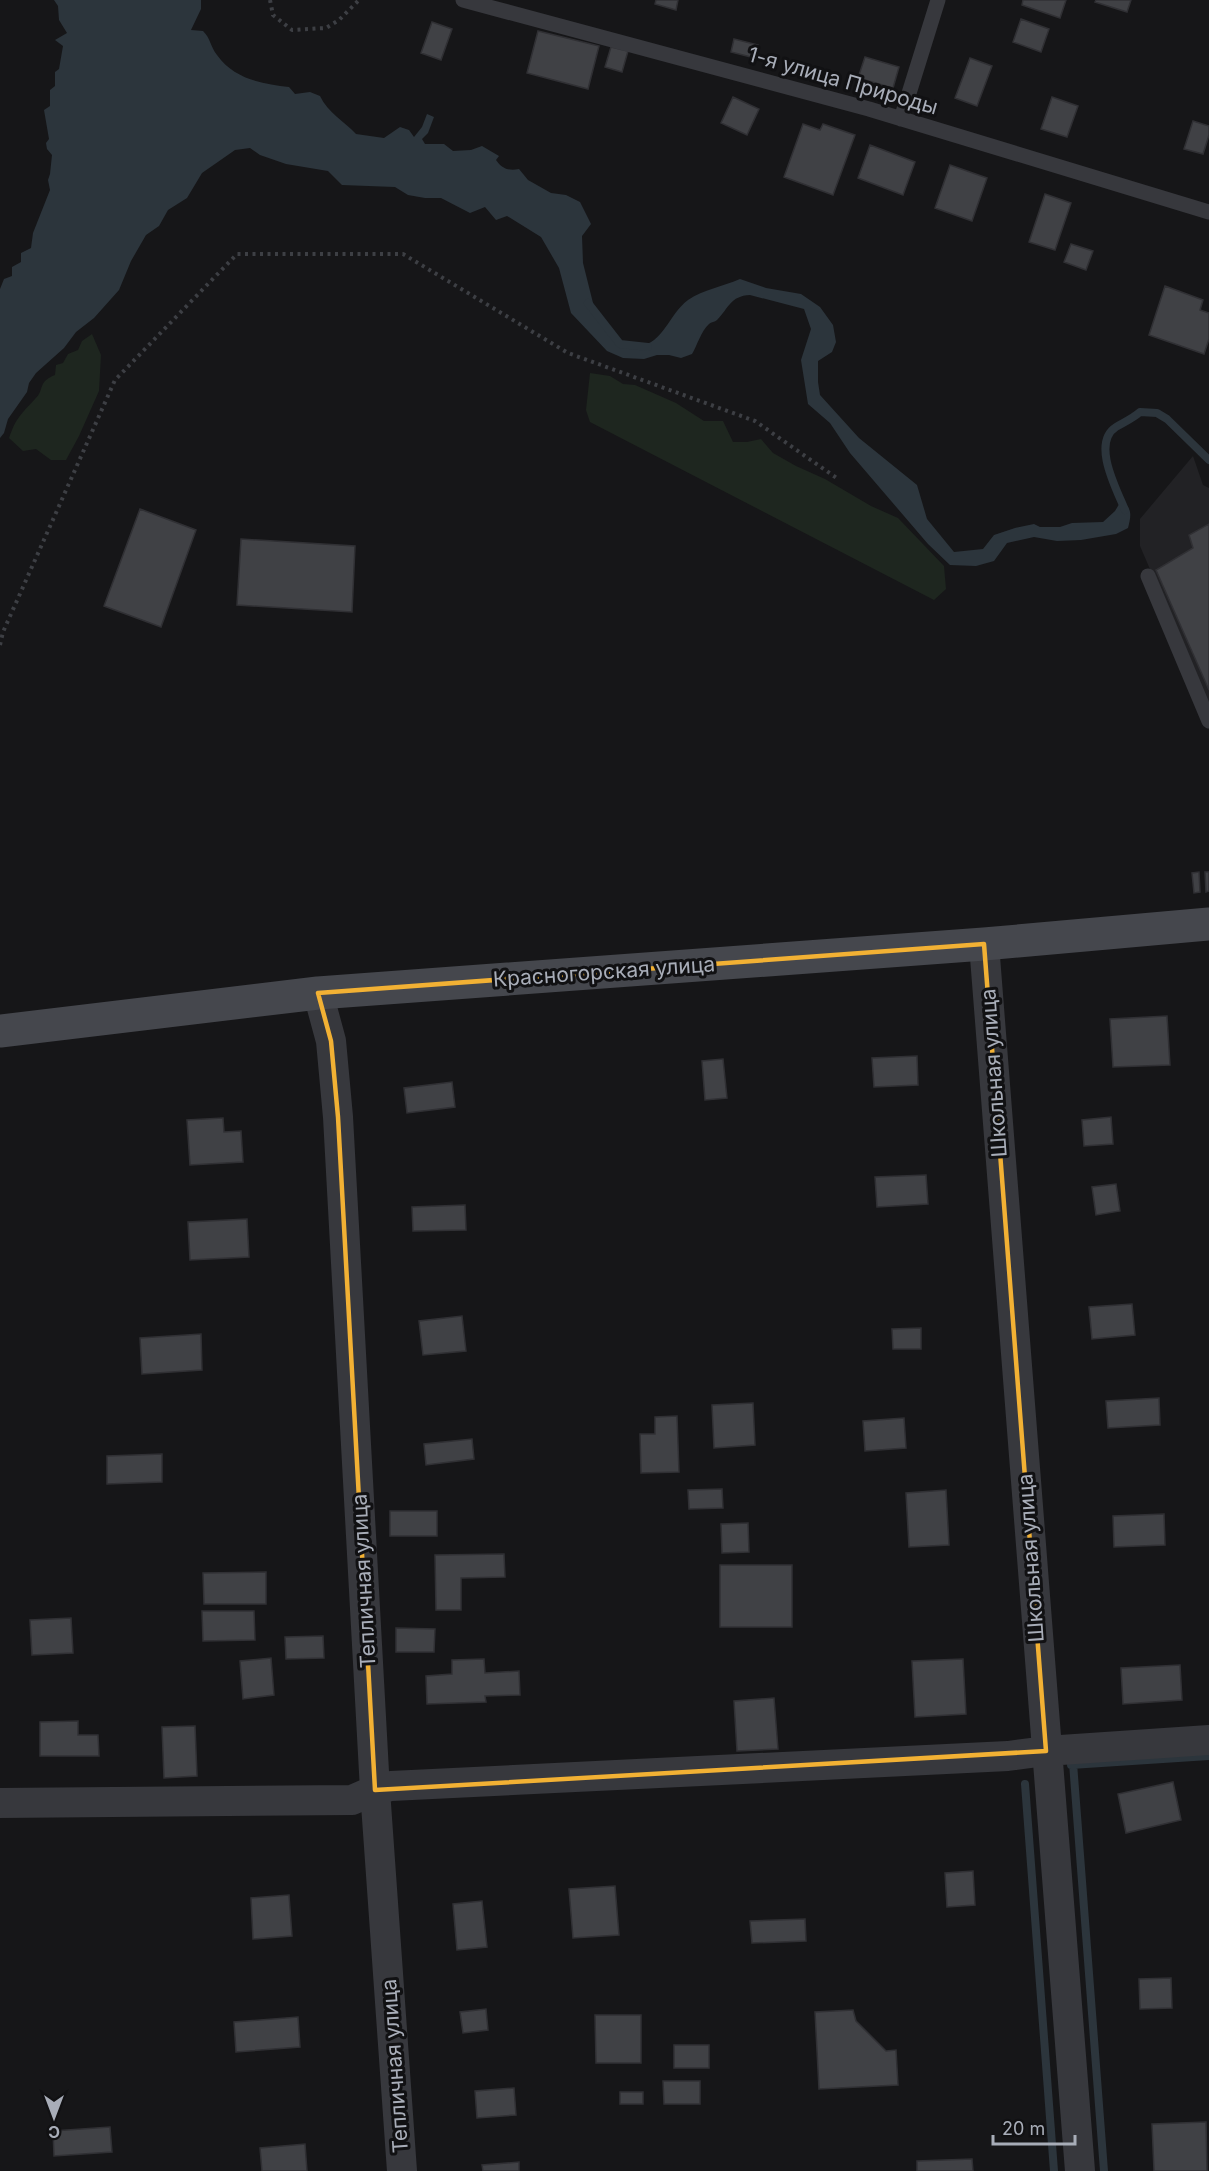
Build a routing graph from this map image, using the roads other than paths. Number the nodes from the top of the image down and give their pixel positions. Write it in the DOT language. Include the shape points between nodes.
graph roads {
  1 [pos="463,0"];
  2 [pos="938,0"];
  3 [pos="901,118"];
  4 [pos="1209,212"];
  5 [pos="1148,576"];
  6 [pos="1209,721"];
  7 [pos="1209,924"];
  8 [pos="984,944"];
  9 [pos="318,993"];
  10 [pos="0,1031"];
  11 [pos="1209,1740"];
  12 [pos="1046,1751"];
  13 [pos="375,1790"];
  14 [pos="0,1803"];
  15 [pos="402,2171"];
  16 [pos="1080,2171"];
  1 -- 3 [label="lane, 1-я улица Природы"];
  2 -- 3 [label="lane"];
  3 -- 4 [label="lane, 1-я улица Природы"];
  5 -- 6 [label="lane"];
  7 -- 8 [label="street, Красногорская улица"];
  8 -- 9 [label="street, Красногорская улица"];
  8 -- 12 [label="street, Школьная улица"];
  9 -- 10 [label="street, Красногорская улица"];
  9 -- 13 [label="street, Тепличная улица" via="331,1041 338,1117"];
  11 -- 12 [label="street"];
  12 -- 13 [label="street" via="391,1786"];
  12 -- 16 [label="street, Школьная улица"];
  13 -- 14 [label="street" via="352,1800"];
  13 -- 15 [label="street, Тепличная улица"];
}
